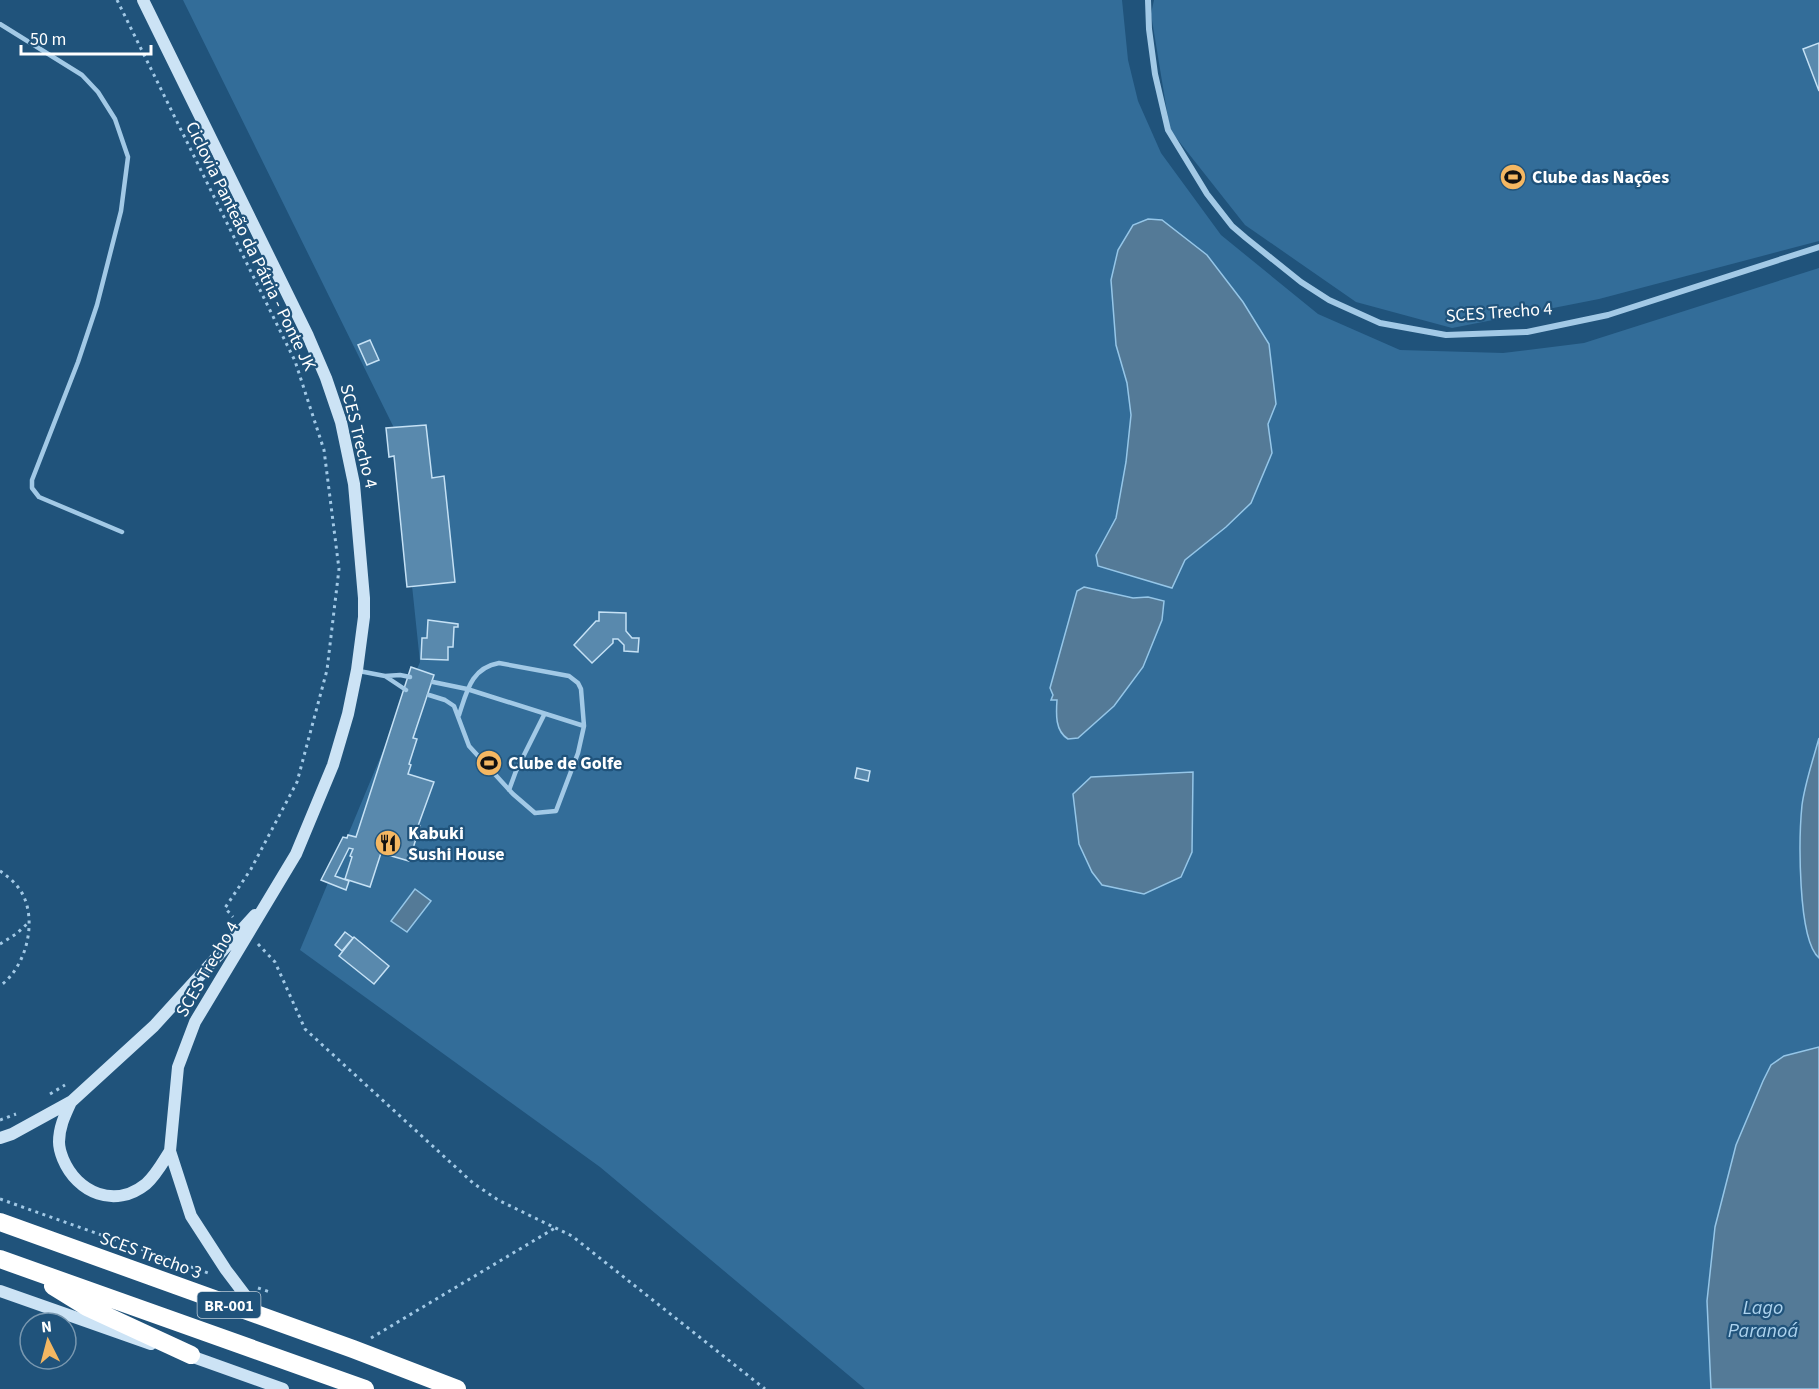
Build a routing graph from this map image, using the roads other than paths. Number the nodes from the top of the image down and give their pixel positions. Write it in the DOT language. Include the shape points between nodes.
graph roads {
  1 [pos="143,0"];
  2 [pos="1148,0"];
  3 [pos="0,24"];
  4 [pos="1819,247"];
  5 [pos="122,532"];
  6 [pos="357,670"];
  7 [pos="385,676"];
  8 [pos="410,677"];
  9 [pos="433,682"];
  10 [pos="468,689"];
  11 [pos="406,690"];
  12 [pos="429,695"];
  13 [pos="459,715"];
  14 [pos="544,715"];
  15 [pos="584,726"];
  16 [pos="509,790"];
  17 [pos="246,930"];
  18 [pos="72,1101"];
  19 [pos="0,1138"];
  20 [pos="170,1151"];
  21 [pos="0,1222"];
  22 [pos="0,1259"];
  23 [pos="20,1266"];
  24 [pos="0,1291"];
  25 [pos="260,1316"];
  26 [pos="190,1355"];
  27 [pos="283,1389"];
  28 [pos="365,1389"];
  29 [pos="457,1389"];
  1 -- 6 [label="street, SCES Trecho 4" via="308,336 341,422 360,536 364,617"];
  2 -- 4 [label="street, SCES Trecho 4" via="1155,74 1168,130 1207,194 1232,226 1301,282 1329,300 1380,322 1446,335 1527,332 1608,315"];
  3 -- 5 [label="lane" via="82,75 115,119 128,158 121,211 97,305 32,480 39,497"];
  6 -- 7 [label="lane"];
  6 -- 17 [label="street, SCES Trecho 4" via="333,765 314,814 296,854"];
  7 -- 8 [label="lane"];
  7 -- 11 [label="lane"];
  9 -- 10 [label="lane"];
  10 -- 13 [label="lane"];
  10 -- 14 [label="lane"];
  10 -- 15 [label="lane" via="480,670 499,663 569,676 581,689"];
  12 -- 13 [label="lane" via="445,700"];
  13 -- 16 [label="lane" via="469,746"];
  14 -- 15 [label="lane"];
  14 -- 16 [label="lane"];
  15 -- 16 [label="lane" via="556,811 535,813"];
  17 -- 18 [label="street, SCES Trecho 4" via="154,1026"];
  17 -- 20 [label="street, SCES Trecho 4" via="195,1022 178,1067"];
  18 -- 19 [label="street, SCES Trecho 4"];
  18 -- 20 [label="street" via="58,1144 66,1167 87,1190 108,1196 127,1195 145,1185"];
  20 -- 25 [label="street, SCES Trecho 4" via="191,1216"];
  21 -- 25 [label="highway, SCES Trecho 3 / BR-001"];
  22 -- 23 [label="highway, BR-001"];
  23 -- 26 [label="highway" via="87,1307"];
  23 -- 28 [label="highway, BR-001"];
  24 -- 26 [label="street" via="142,1342"];
  25 -- 29 [label="highway, SCES Trecho 3 / BR-001"];
  26 -- 27 [label="street"];
}
